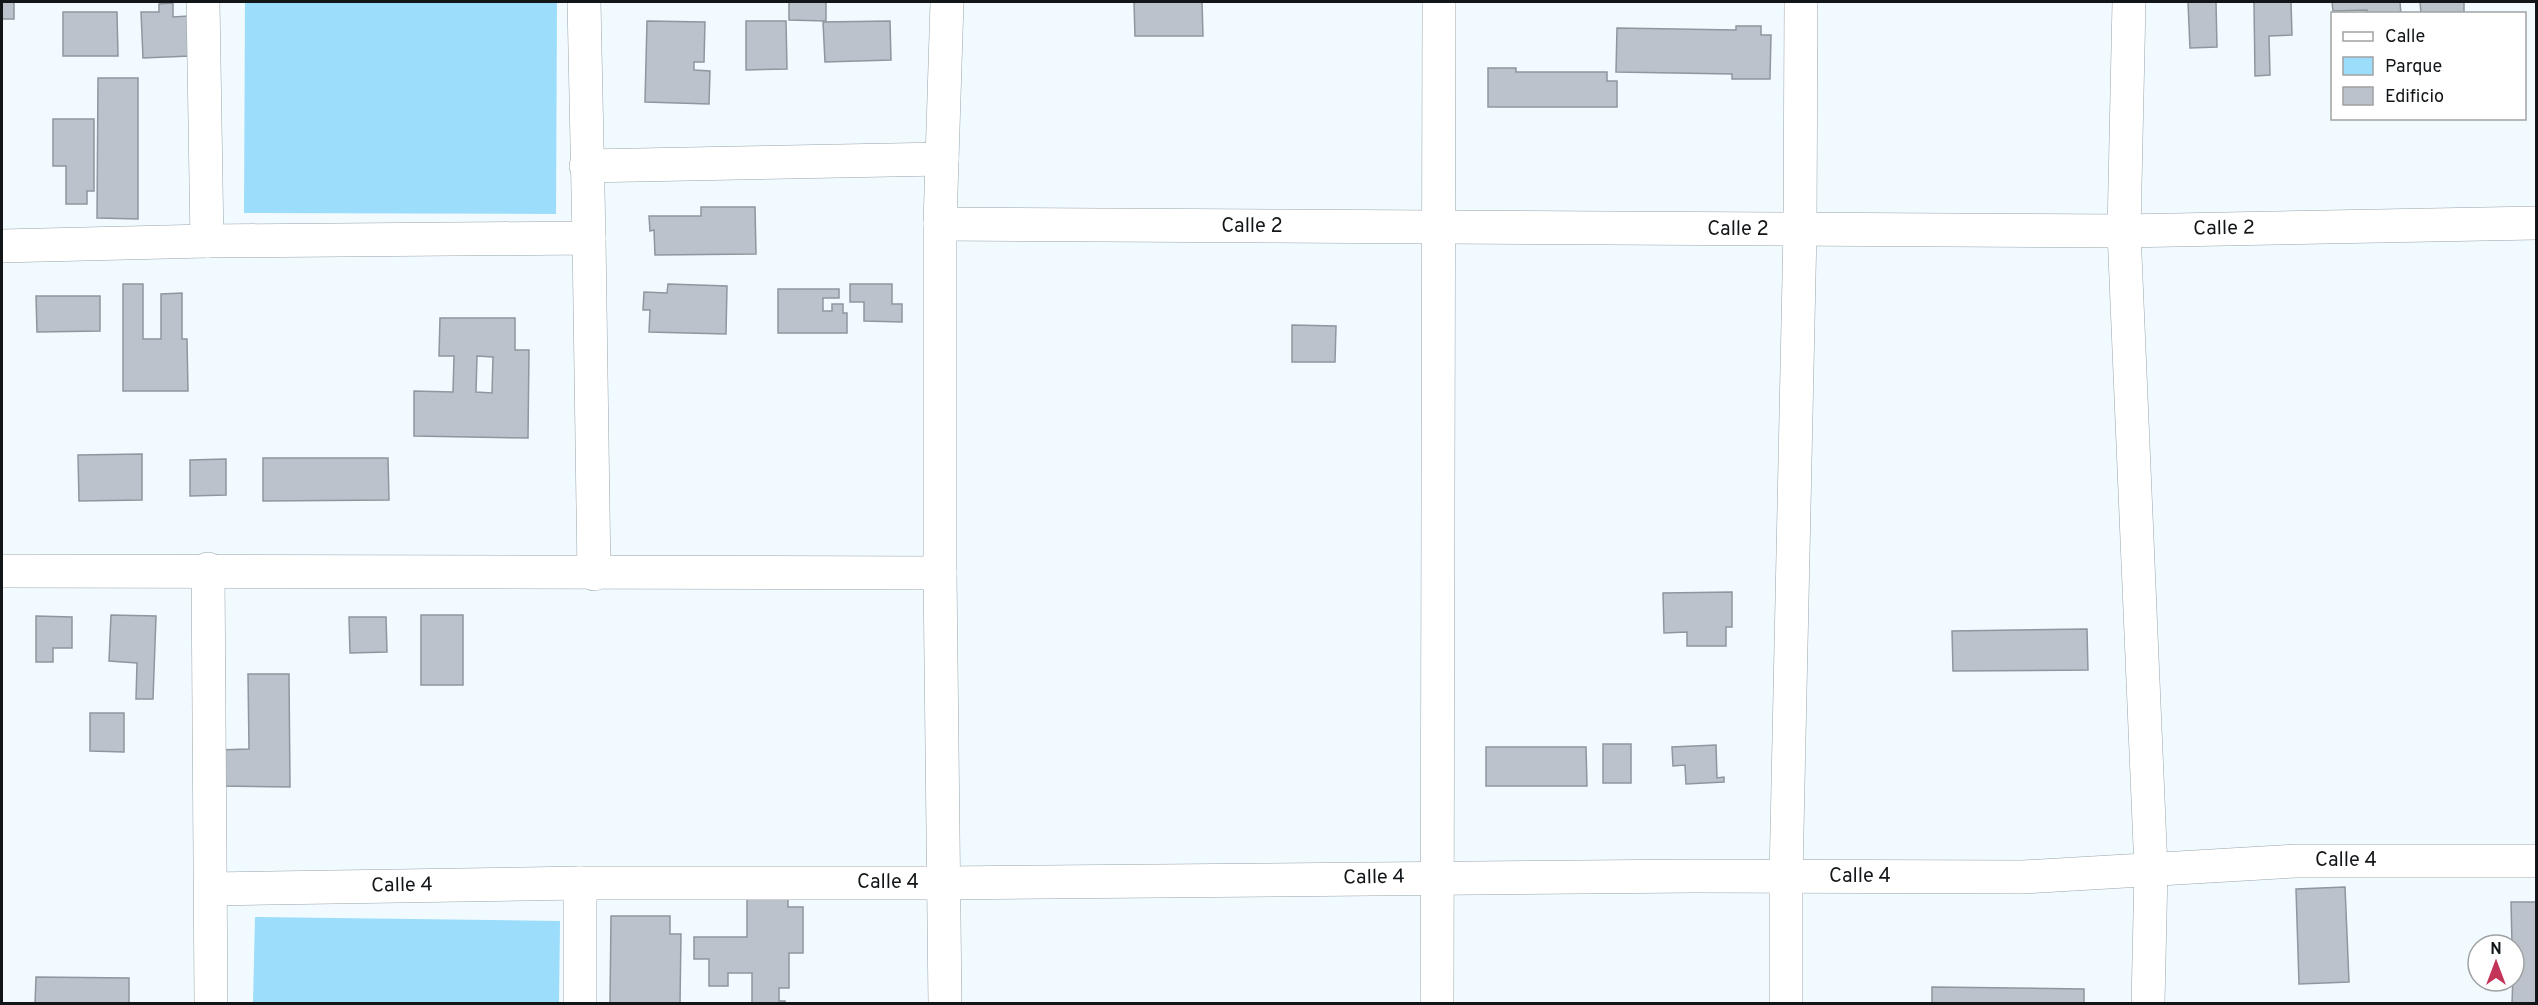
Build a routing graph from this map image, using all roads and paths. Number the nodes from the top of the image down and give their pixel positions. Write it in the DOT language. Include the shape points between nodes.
graph roads {
  1 [pos="203,2"];
  2 [pos="584,2"];
  3 [pos="947,2"];
  4 [pos="1439,2"];
  5 [pos="1801,2"];
  6 [pos="2129,2"];
  7 [pos="942,159"];
  8 [pos="586,166"];
  9 [pos="2536,223"];
  10 [pos="940,224"];
  11 [pos="1439,229"];
  12 [pos="1800,230"];
  13 [pos="2124,231"];
  14 [pos="589,238"];
  15 [pos="207,241"];
  16 [pos="2,246"];
  17 [pos="208,569"];
  18 [pos="2,571"];
  19 [pos="940,573"];
  20 [pos="594,574"];
  21 [pos="2536,861"];
  22 [pos="2151,870"];
  23 [pos="1786,877"];
  24 [pos="1438,878"];
  25 [pos="580,883"];
  26 [pos="943,883"];
  27 [pos="212,889"];
  28 [pos="210,1004"];
  29 [pos="580,1004"];
  30 [pos="945,1004"];
  31 [pos="1437,1004"];
  32 [pos="1786,1004"];
  33 [pos="2148,1004"];
  1 -- 15 [label="street"];
  2 -- 8 [label="street"];
  3 -- 7 [label="street"];
  4 -- 11 [label="street"];
  5 -- 12 [label="street"];
  6 -- 13 [label="street"];
  7 -- 8 [label="street"];
  7 -- 10 [label="street"];
  8 -- 14 [label="street"];
  9 -- 13 [label="street, Calle 2"];
  10 -- 11 [label="street, Calle 2"];
  10 -- 19 [label="street"];
  11 -- 12 [label="street, Calle 2"];
  11 -- 24 [label="street"];
  12 -- 13 [label="street, Calle 2"];
  12 -- 23 [label="street"];
  13 -- 22 [label="street"];
  14 -- 15 [label="street"];
  14 -- 20 [label="street"];
  15 -- 16 [label="street"];
  17 -- 18 [label="street"];
  17 -- 20 [label="street"];
  17 -- 27 [label="street"];
  19 -- 20 [label="street"];
  19 -- 26 [label="street"];
  21 -- 22 [label="street, Calle 4" via="2296,861"];
  22 -- 23 [label="street, Calle 4" via="2023,877"];
  22 -- 33 [label="street"];
  23 -- 24 [label="street, Calle 4"];
  23 -- 32 [label="street"];
  24 -- 26 [label="street, Calle 4"];
  24 -- 31 [label="street"];
  25 -- 26 [label="street, Calle 4"];
  25 -- 27 [label="street, Calle 4"];
  25 -- 29 [label="street"];
  26 -- 30 [label="street"];
  27 -- 28 [label="street"];
}
